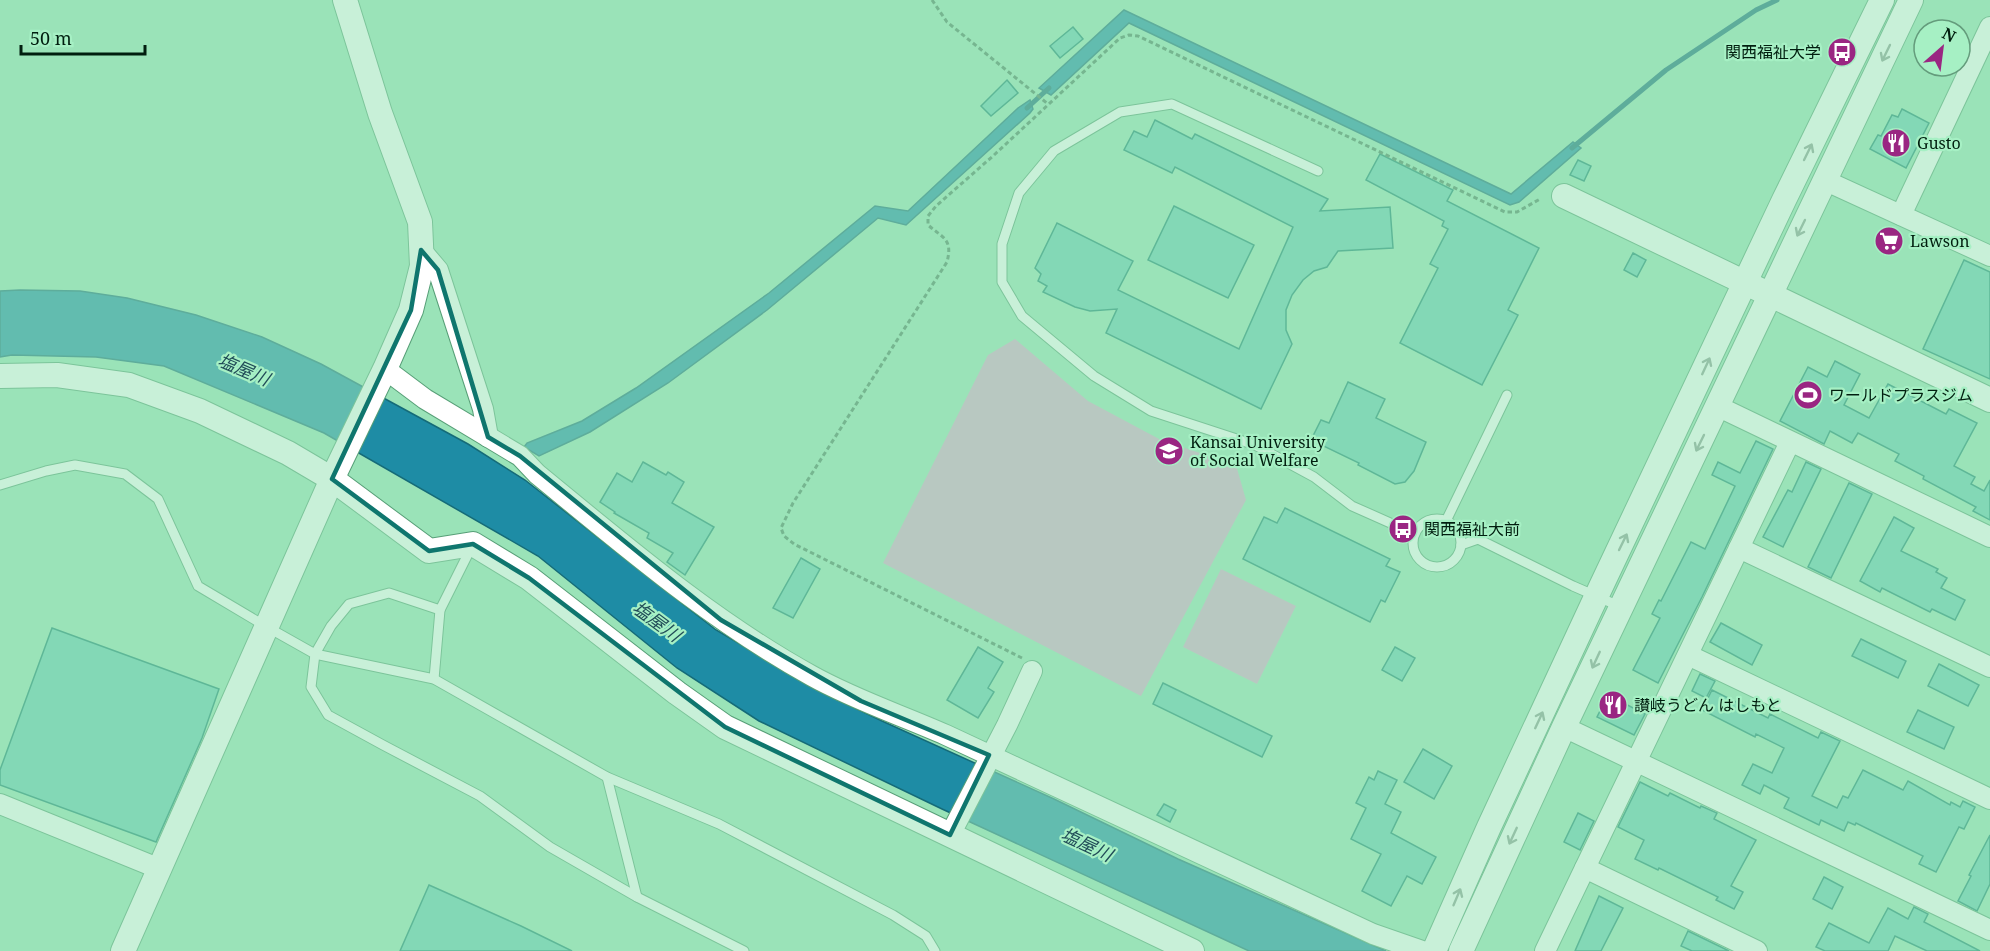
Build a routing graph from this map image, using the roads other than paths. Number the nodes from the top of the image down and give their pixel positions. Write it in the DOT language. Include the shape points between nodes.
graph roads {
  1 [pos="345,0"];
  2 [pos="1882,0"];
  3 [pos="1911,0"];
  4 [pos="1990,27"];
  5 [pos="1318,171"];
  6 [pos="1824,180"];
  7 [pos="1564,196"];
  8 [pos="1901,215"];
  9 [pos="421,250"];
  10 [pos="1990,256"];
  11 [pos="1745,283"];
  12 [pos="1769,294"];
  13 [pos="383,374"];
  14 [pos="0,376"];
  15 [pos="1508,395"];
  16 [pos="1990,400"];
  17 [pos="1717,406"];
  18 [pos="488,437"];
  19 [pos="1790,442"];
  20 [pos="332,479"];
  21 [pos="0,485"];
  22 [pos="1446,521"];
  23 [pos="1415,534"];
  24 [pos="1990,537"];
  25 [pos="473,544"];
  26 [pos="1461,545"];
  27 [pos="1739,548"];
  28 [pos="1597,595"];
  29 [pos="1621,607"];
  30 [pos="440,610"];
  31 [pos="267,627"];
  32 [pos="315,654"];
  33 [pos="1688,655"];
  34 [pos="1990,667"];
  35 [pos="1032,671"];
  36 [pos="434,679"];
  37 [pos="1564,727"];
  38 [pos="989,755"];
  39 [pos="1637,760"];
  40 [pos="607,777"];
  41 [pos="1990,799"];
  42 [pos="0,804"];
  43 [pos="950,835"];
  44 [pos="1585,868"];
  45 [pos="160,869"];
  46 [pos="638,897"];
  47 [pos="1990,930"];
  48 [pos="123,951"];
  49 [pos="744,951"];
  50 [pos="934,951"];
  51 [pos="1192,951"];
  52 [pos="1422,951"];
  53 [pos="1434,951"];
  54 [pos="1461,951"];
  55 [pos="1545,951"];
  56 [pos="1757,951"];
  1 -- 9 [label="street" via="380,113 420,222"];
  11 -- 2 [label="street, one-way"];
  3 -- 6 [label="street, one-way"];
  4 -- 8 [label="street"];
  5 -- 23 [label="lane" via="1172,104 1120,112 1054,151 1019,193 1002,244 1002,282 1022,316 1094,376 1151,411 1255,445 1314,477 1352,506"];
  6 -- 8 [label="street"];
  6 -- 12 [label="street, one-way"];
  7 -- 11 [label="street"];
  8 -- 10 [label="street"];
  9 -- 13 [label="street" via="422,266 411,310"];
  9 -- 18 [label="street" via="438,270"];
  11 -- 12 [label="street"];
  28 -- 11 [label="street, one-way"];
  12 -- 16 [label="street"];
  12 -- 17 [label="street"];
  13 -- 18 [label="street"];
  13 -- 20 [label="street"];
  14 -- 20 [label="street" via="57,375 129,385 200,411"];
  15 -- 22 [label="lane"];
  17 -- 19 [label="street"];
  17 -- 29 [label="street, one-way"];
  18 -- 38 [label="street" via="520,456 544,480 721,620 861,701"];
  19 -- 24 [label="street"];
  19 -- 27 [label="street"];
  20 -- 25 [label="street" via="429,551"];
  20 -- 31 [label="street"];
  21 -- 31 [label="lane" via="75,465 125,474 158,499 198,586"];
  22 -- 23 [label="lane" via="1430,520"];
  22 -- 26 [label="lane" via="1458,530"];
  23 -- 26 [label="lane" via="1415,553 1434,567 1450,564"];
  25 -- 30 [label="lane"];
  25 -- 43 [label="street" via="529,578 725,728"];
  26 -- 28 [label="lane" via="1478,538"];
  27 -- 33 [label="street"];
  27 -- 34 [label="street"];
  28 -- 29 [label="lane"];
  53 -- 28 [label="street, one-way"];
  29 -- 37 [label="street, one-way"];
  30 -- 32 [label="lane" via="389,593 349,604"];
  30 -- 36 [label="lane"];
  31 -- 32 [label="lane"];
  31 -- 45 [label="street"];
  32 -- 36 [label="lane"];
  32 -- 46 [label="lane" via="311,687 328,715 480,796 550,847"];
  33 -- 39 [label="street"];
  33 -- 41 [label="street"];
  35 -- 38 [label="street"];
  36 -- 40 [label="lane"];
  37 -- 39 [label="street"];
  37 -- 54 [label="street, one-way"];
  38 -- 43 [label="street"];
  38 -- 52 [label="street" via="1373,934"];
  39 -- 44 [label="street"];
  39 -- 47 [label="street"];
  40 -- 46 [label="lane"];
  40 -- 50 [label="lane" via="718,824 893,915 926,936"];
  42 -- 45 [label="street"];
  43 -- 51 [label="street"];
  44 -- 55 [label="street"];
  44 -- 56 [label="street"];
  45 -- 48 [label="street"];
  46 -- 49 [label="lane"];
}
